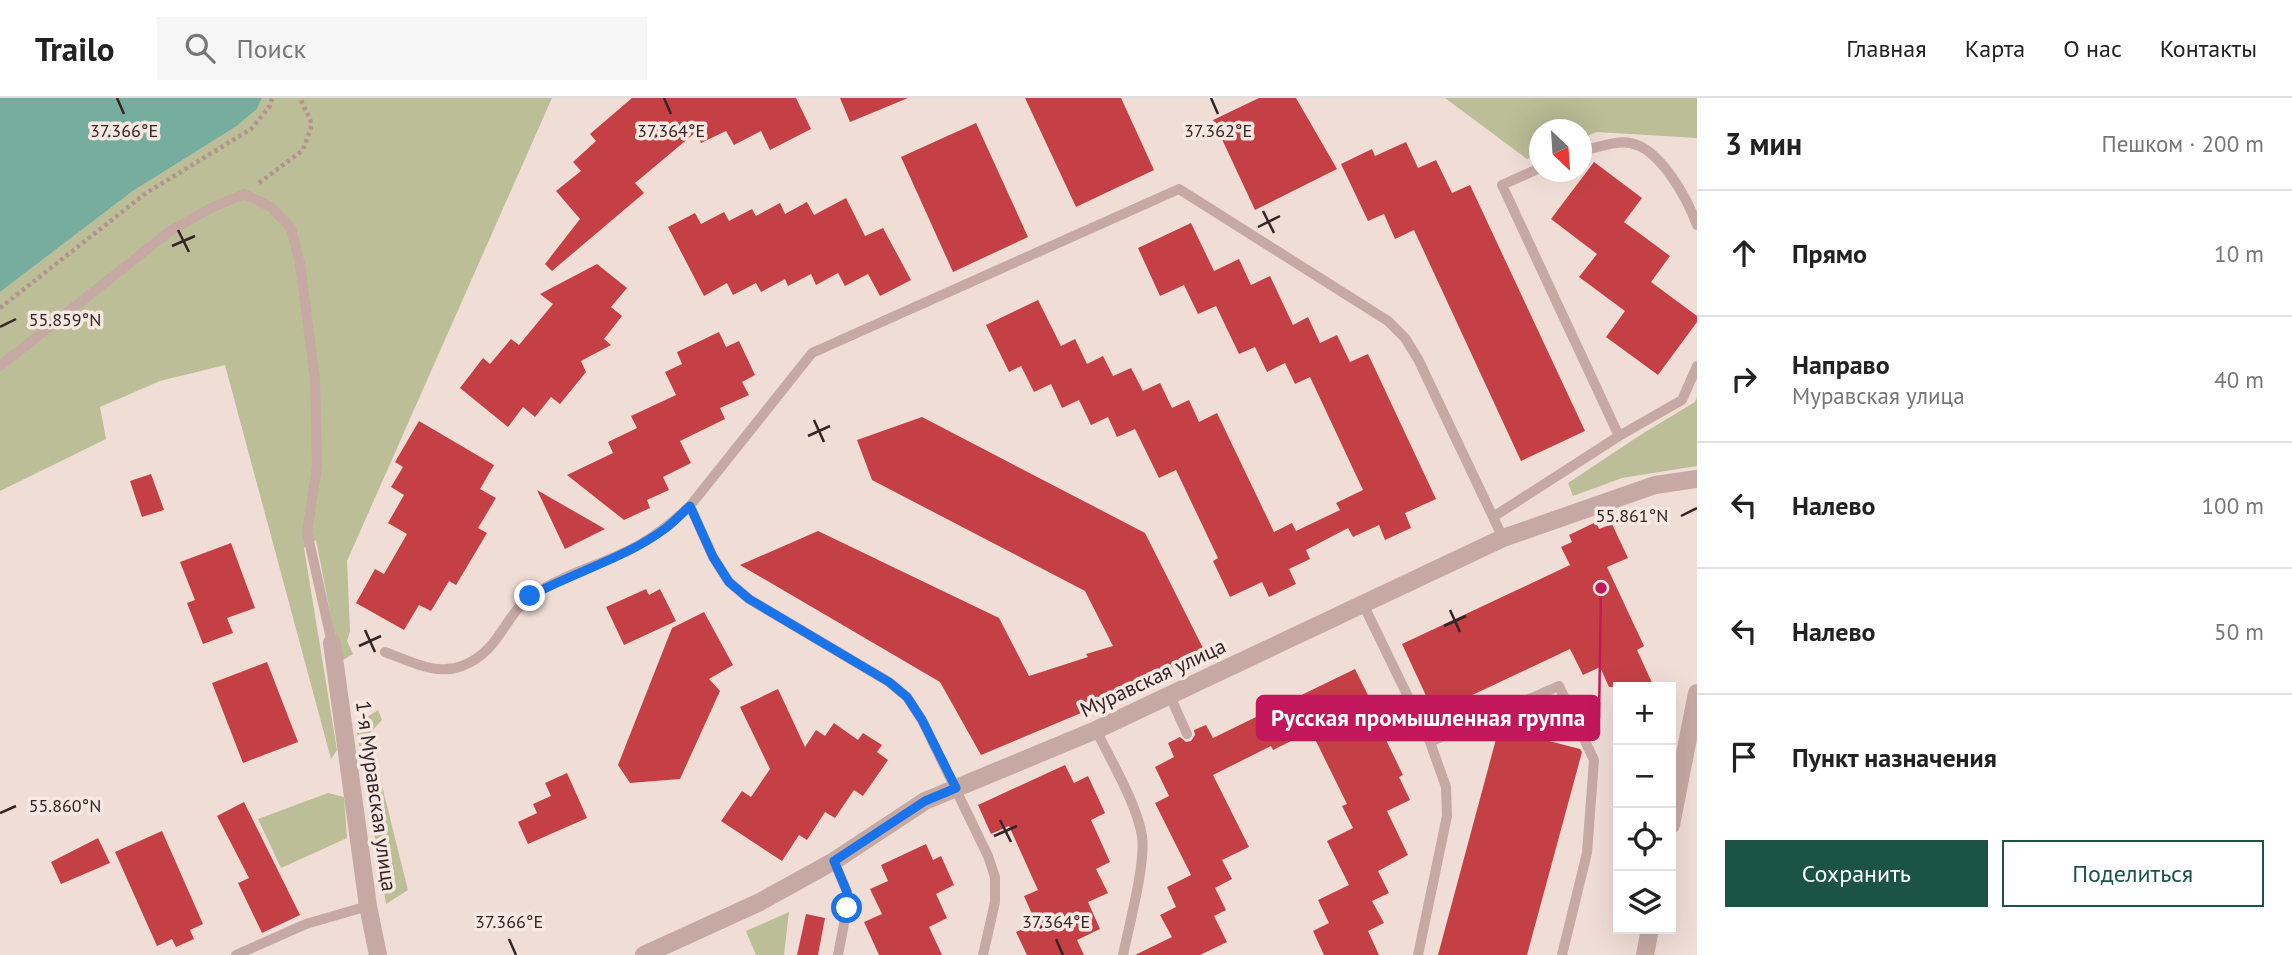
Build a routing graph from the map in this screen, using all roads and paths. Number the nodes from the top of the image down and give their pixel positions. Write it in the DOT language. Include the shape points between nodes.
graph roads {
  1 [pos="272,98"];
  2 [pos="300,98"];
  3 [pos="1592,149"];
  4 [pos="1529,173"];
  5 [pos="244,194"];
  6 [pos="1696,221"];
  7 [pos="0,308"];
  8 [pos="0,366"];
  9 [pos="1697,366"];
  10 [pos="1619,436"];
  11 [pos="1697,479"];
  12 [pos="690,506"];
  13 [pos="1493,517"];
  14 [pos="1503,538"];
  15 [pos="1363,604"];
  16 [pos="332,643"];
  17 [pos="386,652"];
  18 [pos="1697,692"];
  19 [pos="1170,696"];
  20 [pos="1096,730"];
  21 [pos="1187,734"];
  22 [pos="1430,742"];
  23 [pos="956,788"];
  24 [pos="1674,808"];
  25 [pos="834,861"];
  26 [pos="368,906"];
  27 [pos="1649,934"];
  28 [pos="236,955"];
  29 [pos="378,955"];
  30 [pos="644,955"];
  31 [pos="838,955"];
  32 [pos="983,955"];
  33 [pos="1123,955"];
  34 [pos="1418,955"];
  35 [pos="1562,955"];
  36 [pos="1645,955"];
  1 -- 7 [label="path" via="251,129 146,193"];
  2 -- 5 [label="path" via="312,124 303,150"];
  3 -- 6 [label="lane" via="1626,142 1640,145 1679,188"];
  4 -- 10 [label="lane" via="1502,185"];
  5 -- 8 [label="lane" via="170,231"];
  5 -- 16 [label="lane" via="271,207 291,228 300,264 315,379 317,467 307,532"];
  9 -- 10 [label="lane" via="1682,400"];
  10 -- 13 [label="lane"];
  11 -- 14 [label="street, Муравская улица" via="1655,485"];
  12 -- 13 [label="lane" via="812,353 1179,189 1388,321 1405,338"];
  12 -- 17 [label="lane" via="638,546 530,596 487,651 460,667 431,669"];
  12 -- 23 [label="lane" via="729,582 907,697"];
  13 -- 14 [label="lane"];
  14 -- 15 [label="street, Муравская улица"];
  15 -- 19 [label="street, Муравская улица"];
  15 -- 22 [label="lane"];
  16 -- 26 [label="street, 1-я Муравская улица"];
  18 -- 24 [label="street"];
  19 -- 20 [label="street, Муравская улица"];
  19 -- 21 [label="lane"];
  20 -- 23 [label="street, Муравская улица"];
  20 -- 33 [label="lane" via="1143,838"];
  22 -- 34 [label="lane" via="1446,787 1447,816"];
  22 -- 35 [label="lane" via="1559,686 1594,760 1587,853"];
  23 -- 25 [label="street, Муравская улица" via="925,801"];
  23 -- 32 [label="lane" via="995,877 995,902"];
  25 -- 30 [label="street, Муравская улица"];
  25 -- 31 [label="lane" via="847,892"];
  26 -- 28 [label="lane" via="306,924"];
  26 -- 29 [label="street, 1-я Муравская улица"];
  27 -- 36 [label="street"];
}
